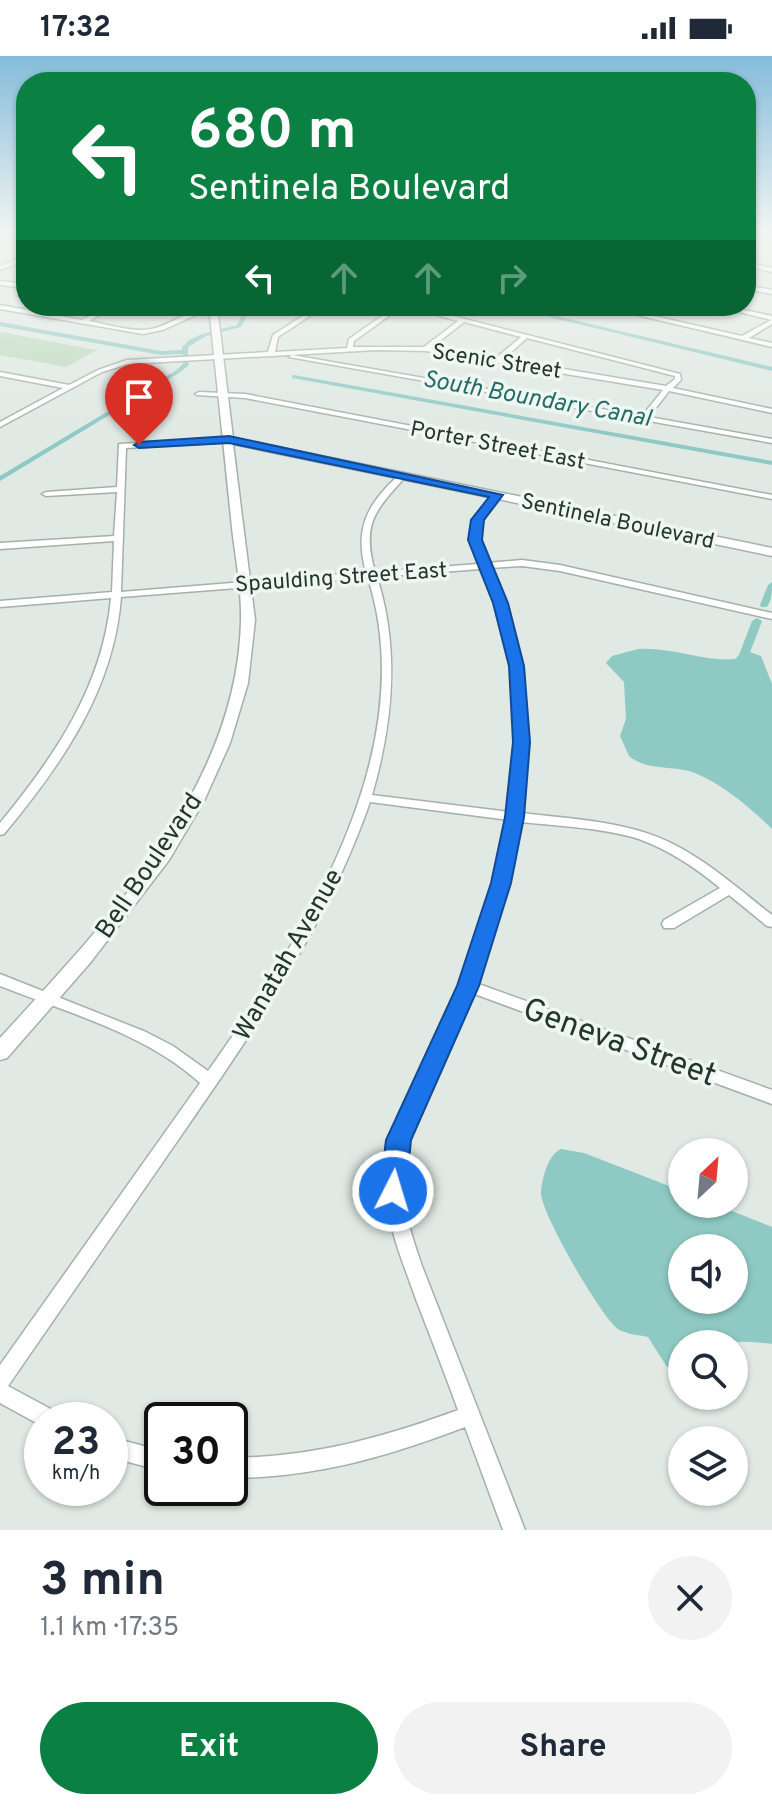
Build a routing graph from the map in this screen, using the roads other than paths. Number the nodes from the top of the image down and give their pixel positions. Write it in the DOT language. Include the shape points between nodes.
graph roads {
  1 [pos="53,316"];
  2 [pos="93,316"];
  3 [pos="183,316"];
  4 [pos="214,316"];
  5 [pos="306,316"];
  6 [pos="386,316"];
  7 [pos="447,316"];
  8 [pos="646,316"];
  9 [pos="772,319"];
  10 [pos="463,320"];
  11 [pos="83,321"];
  12 [pos="526,336"];
  13 [pos="744,338"];
  14 [pos="772,345"];
  15 [pos="350,349"];
  16 [pos="426,349"];
  17 [pos="282,353"];
  18 [pos="271,354"];
  19 [pos="499,359"];
  20 [pos="220,360"];
  21 [pos="0,374"];
  22 [pos="69,387"];
  23 [pos="668,388"];
  24 [pos="199,394"];
  25 [pos="223,394"];
  26 [pos="772,411"];
  27 [pos="644,419"];
  28 [pos="0,425"];
  29 [pos="229,440"];
  30 [pos="772,441"];
  31 [pos="403,475"];
  32 [pos="121,489"];
  33 [pos="46,494"];
  34 [pos="497,495"];
  35 [pos="772,497"];
  36 [pos="118,538"];
  37 [pos="0,546"];
  38 [pos="772,552"];
  39 [pos="485,565"];
  40 [pos="371,574"];
  41 [pos="245,584"];
  42 [pos="115,594"];
  43 [pos="0,604"];
  44 [pos="772,616"];
  45 [pos="366,798"];
  46 [pos="515,817"];
  47 [pos="0,831"];
  48 [pos="729,889"];
  49 [pos="772,922"];
  50 [pos="669,924"];
  51 [pos="0,980"];
  52 [pos="468,986"];
  53 [pos="47,1000"];
  54 [pos="0,1052"];
  55 [pos="210,1082"];
  56 [pos="772,1097"];
  57 [pos="0,1381"];
  58 [pos="0,1392"];
  59 [pos="24,1405"];
  60 [pos="470,1415"];
  61 [pos="248,1467"];
  62 [pos="514,1530"];
  1 -- 11 [label="street"];
  2 -- 11 [label="street"];
  3 -- 11 [label="street" via="151,331"];
  4 -- 20 [label="street, Bell Boulevard"];
  5 -- 18 [label="street" via="275,336"];
  6 -- 15 [label="street" via="351,340"];
  7 -- 10 [label="street"];
  8 -- 13 [label="street"];
  9 -- 13 [label="street"];
  10 -- 12 [label="street"];
  10 -- 16 [label="street"];
  12 -- 19 [label="street"];
  12 -- 23 [label="street" via="678,376"];
  13 -- 14 [label="street"];
  15 -- 16 [label="street, Scenic Street"];
  15 -- 17 [label="street, Scenic Street"];
  16 -- 19 [label="street, Scenic Street"];
  17 -- 18 [label="street, Scenic Street"];
  17 -- 27 [label="street"];
  18 -- 20 [label="street, Scenic Street"];
  19 -- 23 [label="street, Scenic Street"];
  20 -- 22 [label="street, Scenic Street" via="127,362"];
  20 -- 25 [label="street, Bell Boulevard"];
  21 -- 22 [label="street"];
  22 -- 28 [label="street, Scenic Street"];
  23 -- 26 [label="street, Scenic Street"];
  23 -- 27 [label="street"];
  24 -- 25 [label="street, Porter Street East"];
  25 -- 29 [label="street, Bell Boulevard"];
  25 -- 35 [label="street, Porter Street East"];
  27 -- 30 [label="street"];
  29 -- 31 [label="street, Sentinela Boulevard"];
  29 -- 32 [label="street" via="122,446"];
  29 -- 41 [label="street, Bell Boulevard"];
  31 -- 34 [label="street, Sentinela Boulevard"];
  31 -- 40 [label="street, Wanatah Avenue" via="368,520"];
  32 -- 33 [label="street"];
  32 -- 36 [label="street"];
  34 -- 38 [label="street, Sentinela Boulevard"];
  34 -- 39 [label="street" via="476,525 475,540"];
  36 -- 37 [label="street"];
  36 -- 42 [label="street"];
  39 -- 40 [label="street, Spaulding Street East"];
  39 -- 44 [label="street, Spaulding Street East" via="541,565"];
  39 -- 46 [label="street" via="517,666 522,742"];
  40 -- 41 [label="street, Spaulding Street East"];
  40 -- 45 [label="street, Wanatah Avenue" via="384,627 387,683"];
  41 -- 42 [label="street, Spaulding Street East"];
  41 -- 53 [label="street, Bell Boulevard" via="247,640 240,689 207,777 142,883"];
  42 -- 43 [label="street, Spaulding Street East"];
  42 -- 47 [label="street" via="112,634 85,709"];
  45 -- 46 [label="street"];
  45 -- 55 [label="street, Wanatah Avenue" via="316,912"];
  46 -- 48 [label="street" via="647,837 681,853"];
  46 -- 52 [label="street" via="501,883"];
  48 -- 49 [label="street"];
  48 -- 50 [label="street"];
  51 -- 53 [label="street"];
  52 -- 56 [label="street, Geneva Street"];
  52 -- 60 [label="street" via="398,1140 393,1191 404,1240"];
  53 -- 54 [label="street, Bell Boulevard"];
  53 -- 55 [label="street" via="173,1053"];
  55 -- 57 [label="street, Wanatah Avenue"];
  58 -- 59 [label="street"];
  60 -- 61 [label="street" via="337,1460"];
  60 -- 62 [label="street"];
}
